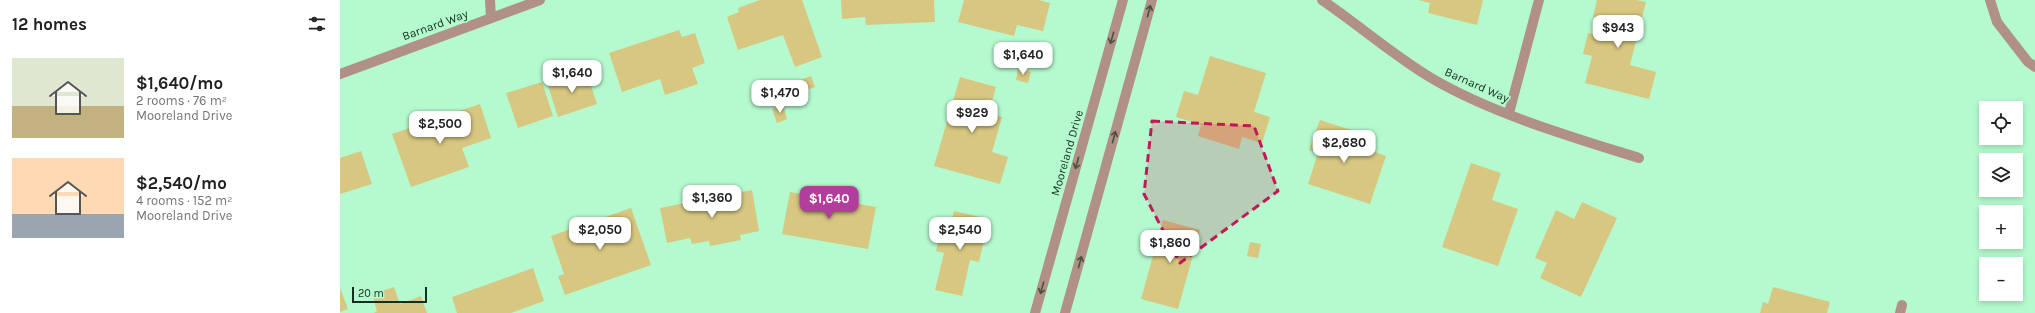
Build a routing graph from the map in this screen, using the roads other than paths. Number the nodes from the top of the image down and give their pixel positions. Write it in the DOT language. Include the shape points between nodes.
graph roads {
  1 [pos="490,0"];
  2 [pos="540,0"];
  3 [pos="1123,0"];
  4 [pos="1152,0"];
  5 [pos="1322,0"];
  6 [pos="1539,0"];
  7 [pos="1990,0"];
  8 [pos="491,18"];
  9 [pos="2035,67"];
  10 [pos="340,74"];
  11 [pos="1509,113"];
  12 [pos="1639,158"];
  13 [pos="1036,313"];
  14 [pos="1066,313"];
  1 -- 8 [label="street"];
  2 -- 8 [label="street, Barnard Way"];
  3 -- 13 [label="street, Mooreland Drive, one-way"];
  14 -- 4 [label="street, one-way"];
  5 -- 11 [label="street, Barnard Way" via="1432,79 1463,95"];
  6 -- 11 [label="street"];
  7 -- 9 [label="street" via="1997,22 2028,62"];
  8 -- 10 [label="street, Barnard Way"];
  11 -- 12 [label="street, Barnard Way"];
}
